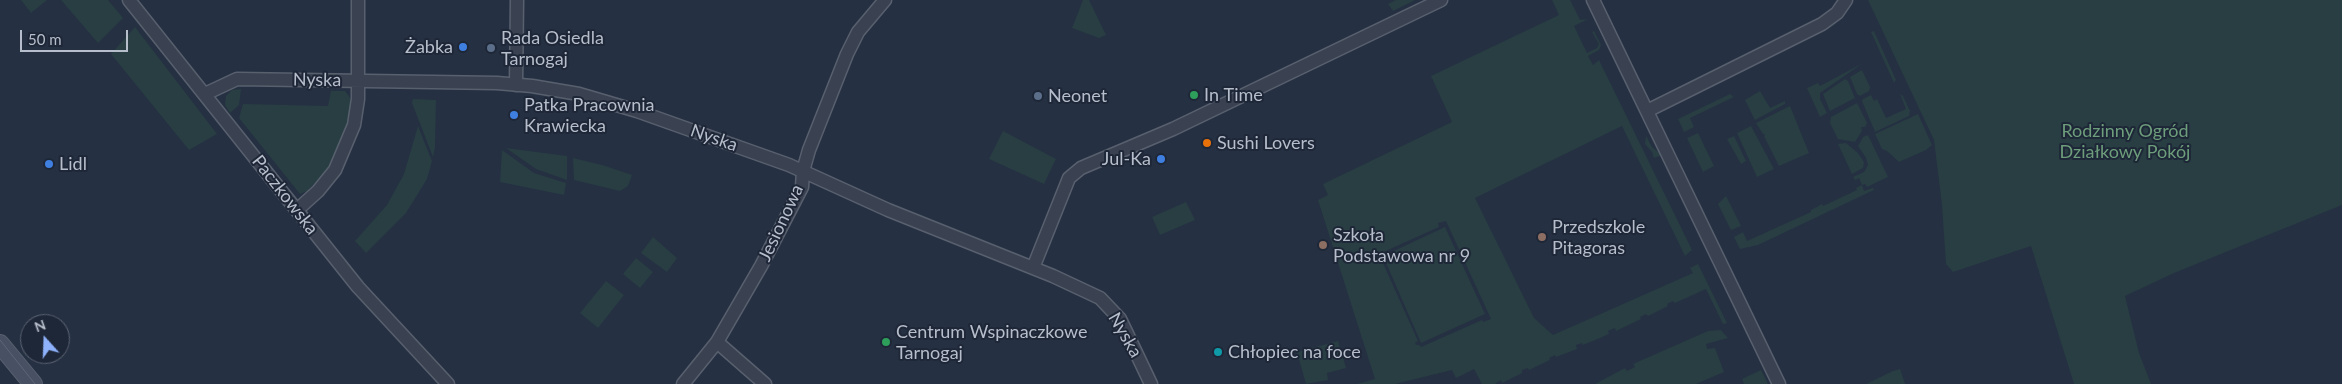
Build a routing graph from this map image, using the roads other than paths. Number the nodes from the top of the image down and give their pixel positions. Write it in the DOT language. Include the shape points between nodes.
graph roads {
  1 [pos="130,0"];
  2 [pos="358,0"];
  3 [pos="517,0"];
  4 [pos="885,0"];
  5 [pos="1441,0"];
  6 [pos="1593,0"];
  7 [pos="1846,0"];
  8 [pos="358,81"];
  9 [pos="516,85"];
  10 [pos="204,94"];
  11 [pos="1647,111"];
  12 [pos="803,172"];
  13 [pos="297,210"];
  14 [pos="1033,268"];
  15 [pos="717,342"];
  16 [pos="0,344"];
  17 [pos="33,384"];
  18 [pos="448,384"];
  19 [pos="683,384"];
  20 [pos="765,384"];
  21 [pos="1151,384"];
  22 [pos="1779,384"];
  1 -- 10 [label="street, Paczkowska"];
  2 -- 8 [label="street"];
  3 -- 9 [label="street"];
  4 -- 12 [label="street, Jesionowa" via="858,32 847,54"];
  5 -- 14 [label="street" via="1173,129 1081,168 1069,178"];
  6 -- 11 [label="street"];
  7 -- 11 [label="street" via="1837,13 1822,24"];
  8 -- 9 [label="street, Nyska"];
  8 -- 10 [label="street, Nyska" via="237,79"];
  8 -- 13 [label="street" via="356,117 348,145 336,170"];
  9 -- 12 [label="street, Nyska" via="579,94 637,111 767,156"];
  10 -- 13 [label="street, Paczkowska"];
  11 -- 22 [label="street"];
  12 -- 14 [label="street, Nyska"];
  12 -- 15 [label="street, Jesionowa" via="798,196"];
  13 -- 18 [label="street, Paczkowska" via="358,287"];
  14 -- 21 [label="street, Nyska" via="1100,298 1122,324"];
  15 -- 19 [label="street, Jesionowa"];
  15 -- 20 [label="street"];
  16 -- 17 [label="street"];
}
